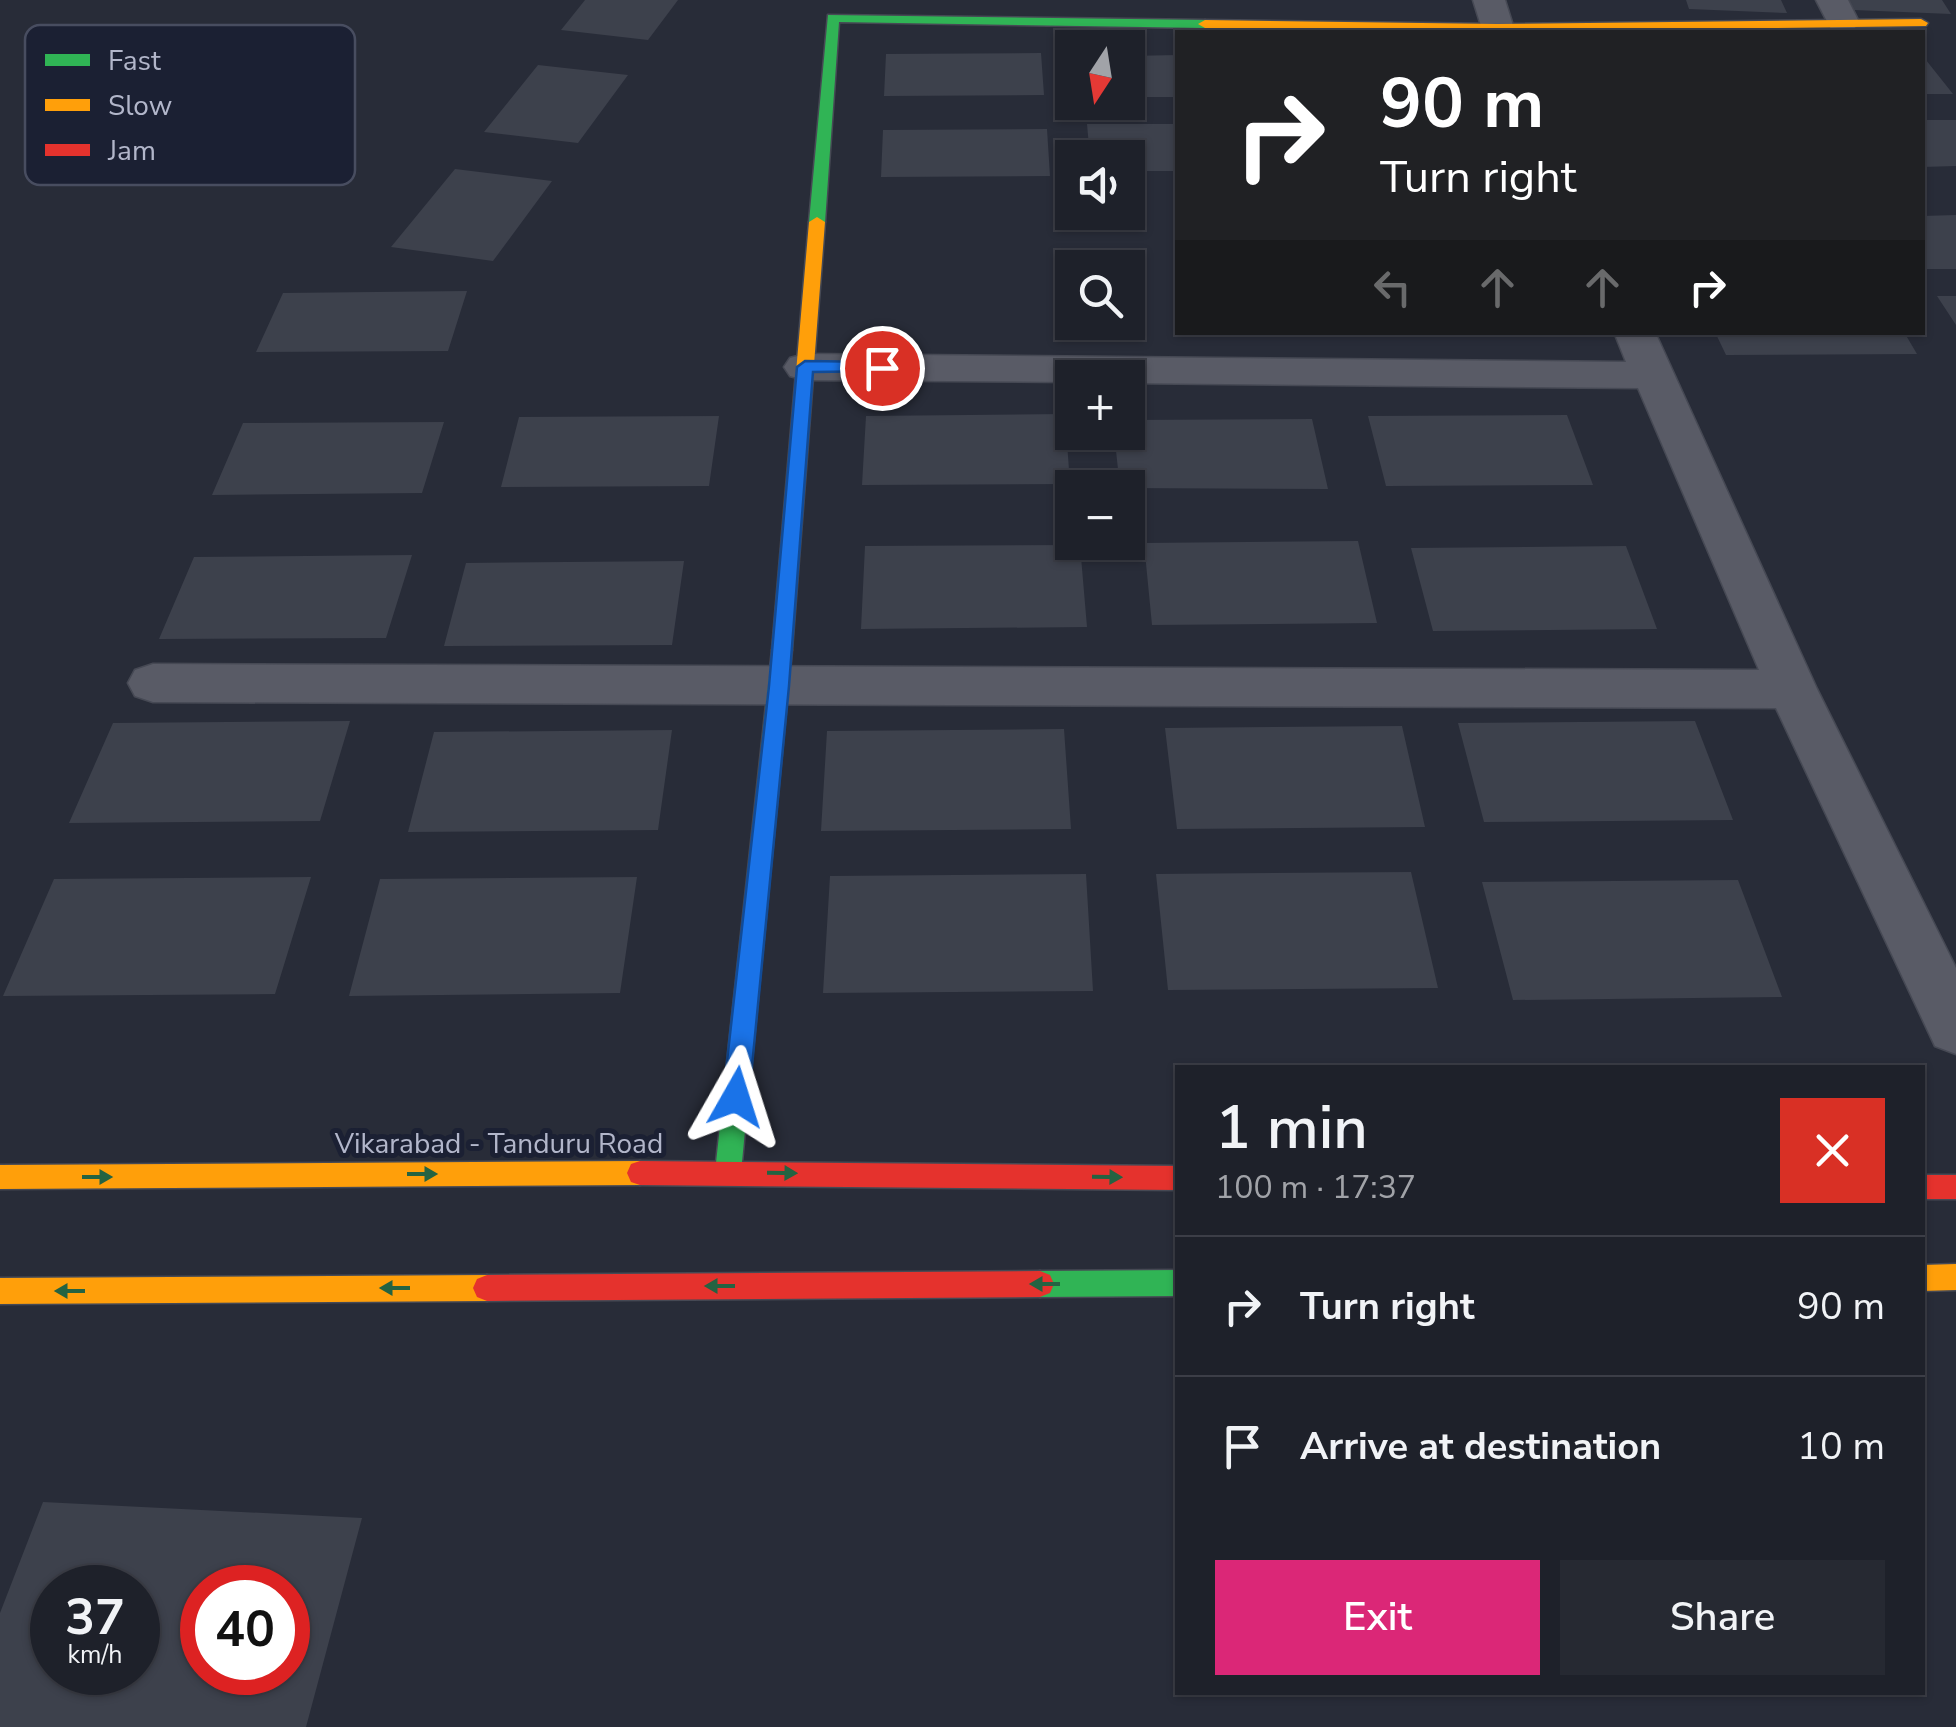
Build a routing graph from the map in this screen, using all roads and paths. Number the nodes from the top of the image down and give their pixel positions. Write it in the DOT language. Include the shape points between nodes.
graph roads {
  1 [pos="1838,12"];
  2 [pos="1495,20"];
  3 [pos="1921,23"];
  4 [pos="1643,354"];
  5 [pos="805,367"];
  6 [pos="154,684"];
  7 [pos="779,686"];
  8 [pos="1792,689"];
  9 [pos="1956,1028"];
  10 [pos="728,1172"];
  11 [pos="0,1177"];
  12 [pos="1175,1178"];
  13 [pos="1925,1187"];
  14 [pos="1956,1188"];
  15 [pos="1956,1277"];
  16 [pos="1925,1278"];
  17 [pos="1175,1283"];
  18 [pos="0,1291"];
  1 -- 2 [label="street"];
  1 -- 3 [label="street"];
  2 -- 5 [label="street" via="833,18"];
  4 -- 5 [label="street"];
  4 -- 8 [label="street"];
  5 -- 7 [label="street"];
  6 -- 7 [label="street"];
  7 -- 8 [label="street"];
  7 -- 10 [label="street"];
  8 -- 9 [label="street"];
  11 -- 10 [label="street, Vikarabad - Tanduru Road, one-way"];
  10 -- 12 [label="street, Vikarabad - Tanduru Road, one-way"];
  13 -- 14 [label="street"];
  15 -- 16 [label="street"];
  17 -- 18 [label="street, one-way"];
}
